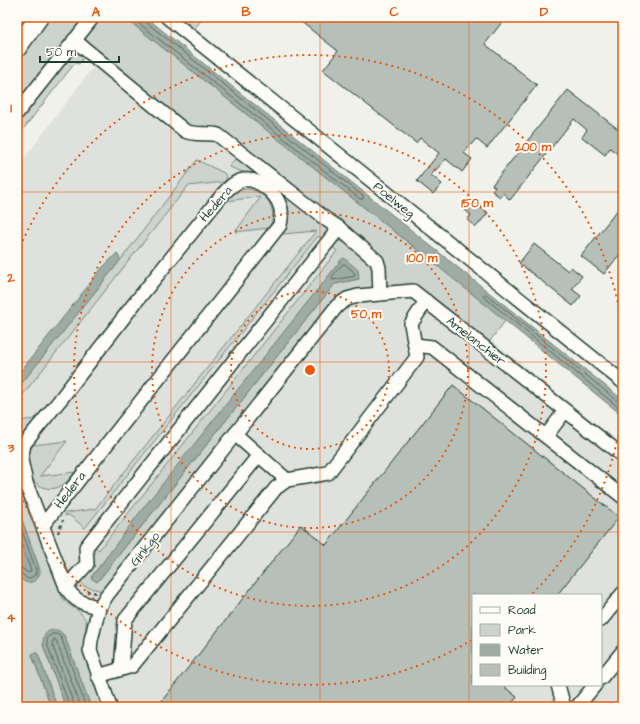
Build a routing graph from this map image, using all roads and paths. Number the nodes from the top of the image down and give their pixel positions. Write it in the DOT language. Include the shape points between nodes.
graph roads {
  1 [pos="39,17"];
  2 [pos="93,17"];
  3 [pos="167,17"];
  4 [pos="74,40"];
  5 [pos="17,48"];
  6 [pos="17,114"];
  7 [pos="339,228"];
  8 [pos="380,294"];
  9 [pos="426,301"];
  10 [pos="415,345"];
  11 [pos="623,382"];
  12 [pos="565,411"];
  13 [pos="235,434"];
  14 [pos="546,436"];
  15 [pos="259,455"];
  16 [pos="623,456"];
  17 [pos="287,480"];
  18 [pos="623,497"];
  19 [pos="43,525"];
  20 [pos="66,587"];
  21 [pos="623,593"];
  22 [pos="99,608"];
  23 [pos="602,619"];
  24 [pos="623,651"];
  25 [pos="121,669"];
  26 [pos="98,676"];
  27 [pos="602,677"];
  28 [pos="558,686"];
  29 [pos="594,686"];
  30 [pos="110,707"];
  31 [pos="564,707"];
  32 [pos="577,707"];
  1 -- 5 [label="highway"];
  2 -- 4 [label="street"];
  3 -- 11 [label="street, Poelweg"];
  4 -- 6 [label="street"];
  4 -- 7 [label="street" via="185,131 218,136"];
  7 -- 8 [label="street" via="377,261"];
  7 -- 20 [label="street" via="86,548 87,564"];
  8 -- 9 [label="street, Amelanchier" via="413,291"];
  8 -- 13 [label="street, Ginkgo" via="347,299 337,306"];
  9 -- 10 [label="street" via="411,324"];
  9 -- 12 [label="street, Amelanchier"];
  10 -- 14 [label="street" via="432,346"];
  10 -- 17 [label="street" via="417,357 328,473"];
  12 -- 14 [label="street"];
  12 -- 16 [label="street, Amelanchier"];
  13 -- 15 [label="street"];
  13 -- 22 [label="street, Ginkgo"];
  14 -- 18 [label="street"];
  15 -- 17 [label="street"];
  15 -- 25 [label="street" via="125,620"];
  17 -- 25 [label="street" via="276,488 132,666"];
  19 -- 19 [label="street, Hedera" via="26,483 21,460 24,444 223,194 237,182 244,180 260,184 278,200 282,215 280,225"];
  19 -- 20 [label="street, Hedera"];
  20 -- 22 [label="street, Hedera" via="77,600"];
  21 -- 23 [label="street"];
  22 -- 26 [label="street, Ginkgo" via="90,650"];
  24 -- 27 [label="street"];
  25 -- 26 [label="street"];
  26 -- 30 [label="street, Ginkgo"];
  28 -- 31 [label="street"];
  29 -- 32 [label="street"];
}
